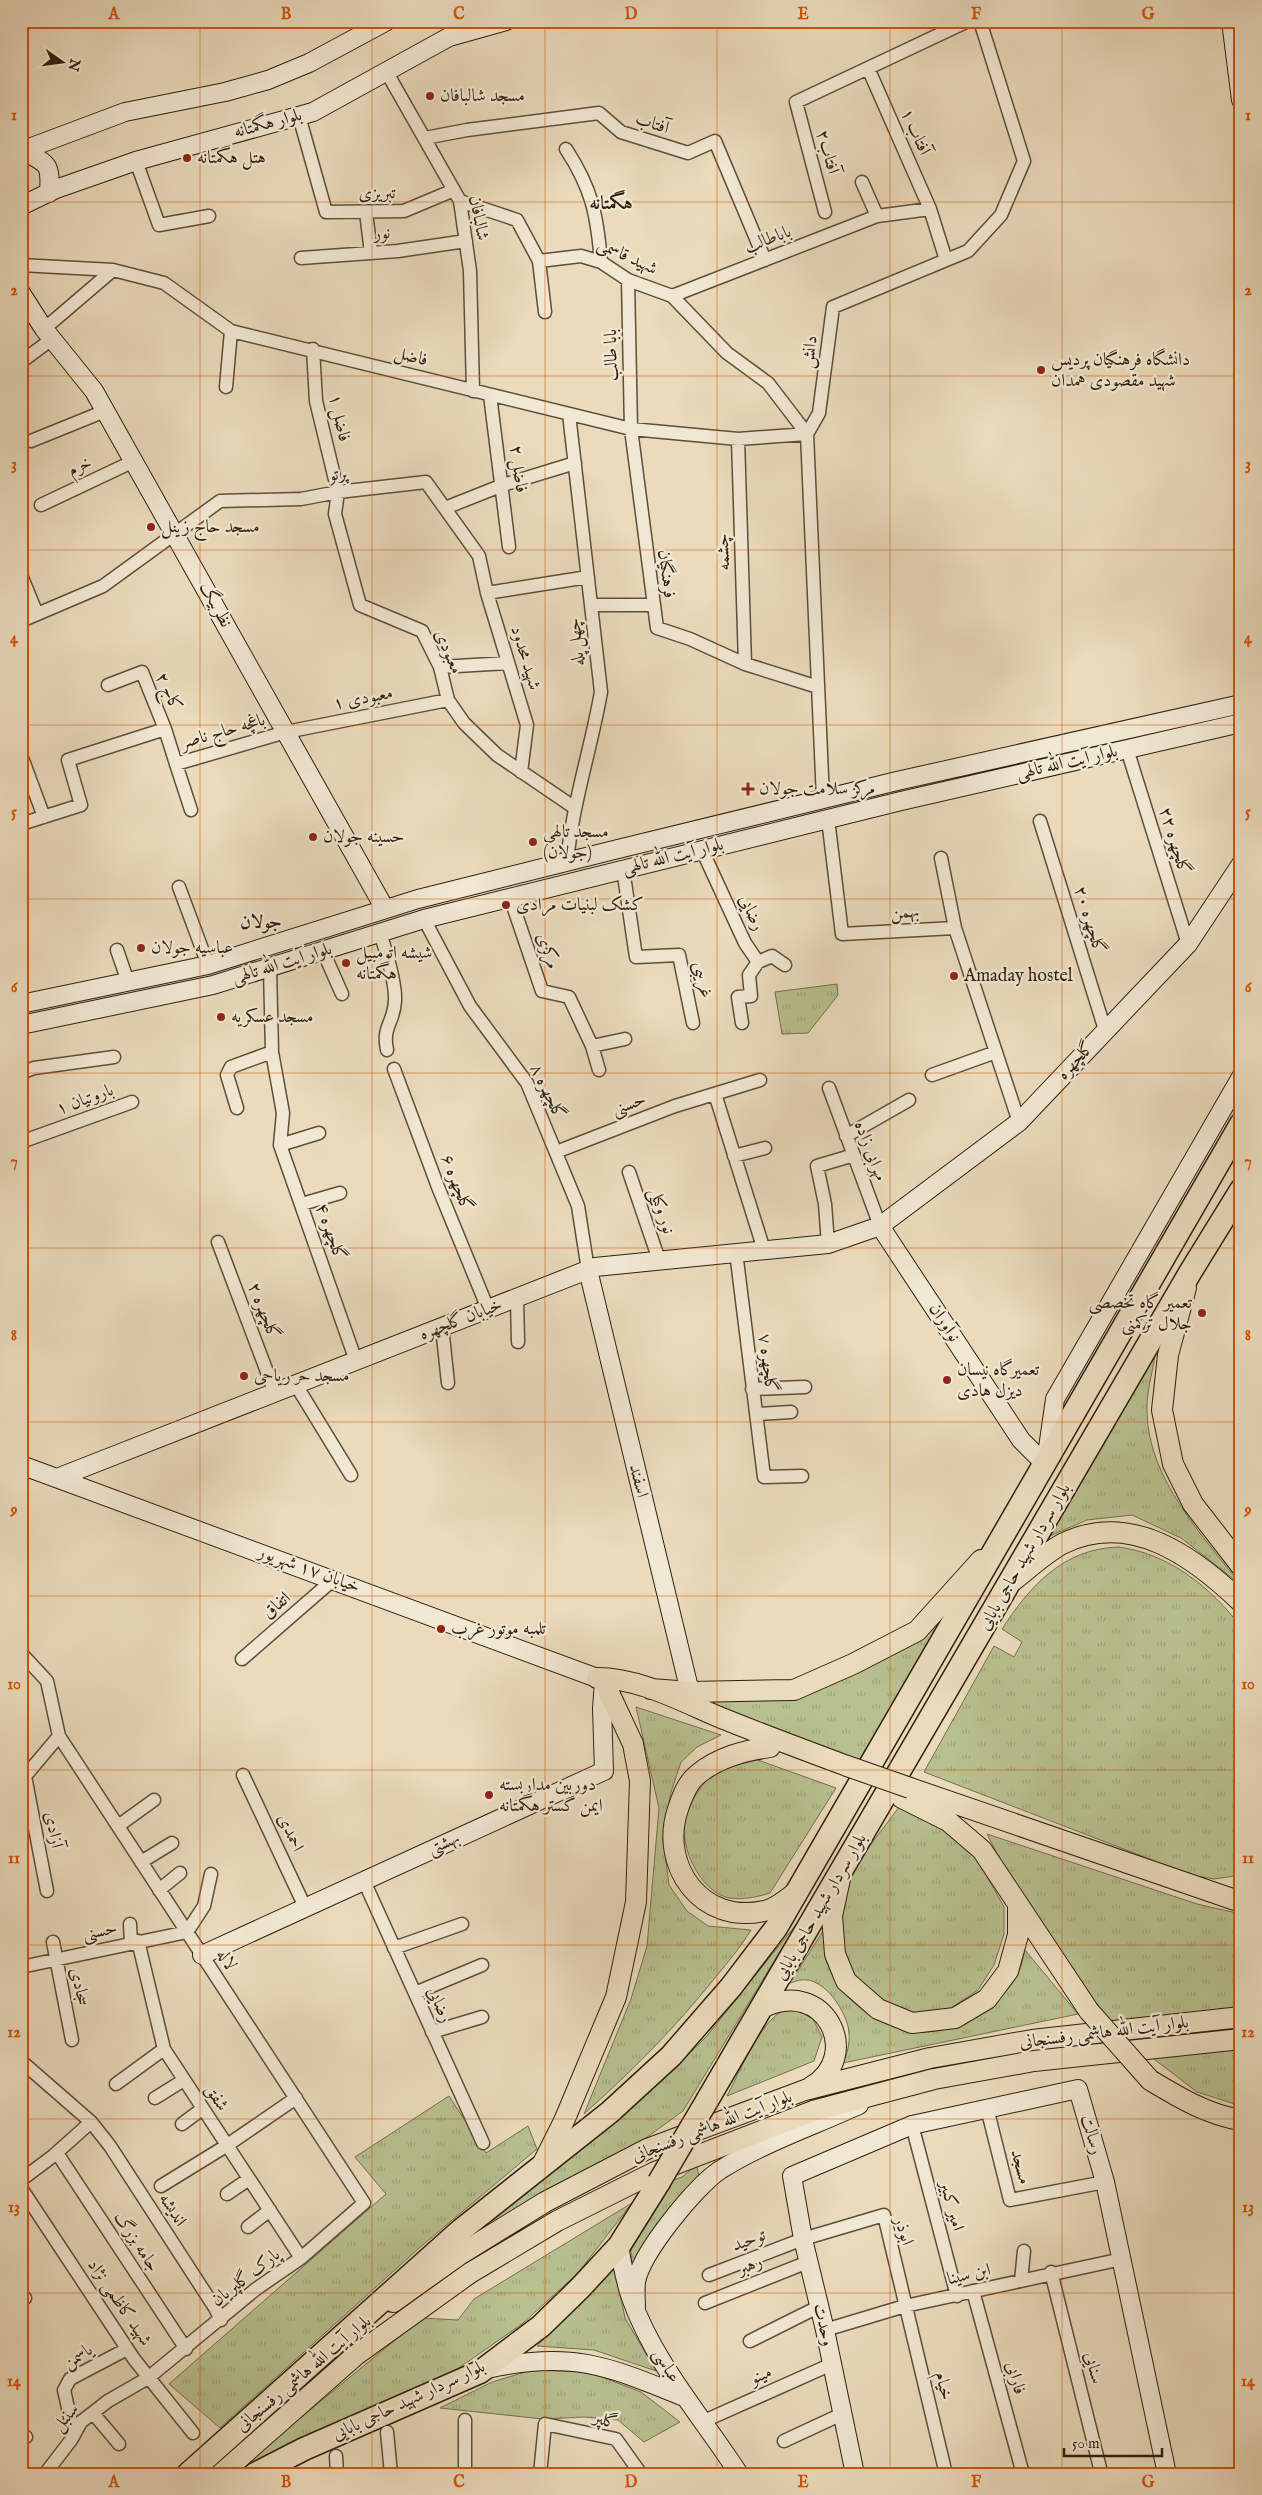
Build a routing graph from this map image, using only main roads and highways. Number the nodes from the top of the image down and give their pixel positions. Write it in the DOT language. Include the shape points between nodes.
graph roads {
  1 [pos="387,21"];
  2 [pos="506,21"];
  3 [pos="1231,21"];
  4 [pos="1240,81"];
  5 [pos="1241,100"];
  6 [pos="22,151"];
  7 [pos="49,192"];
  8 [pos="21,206"];
  9 [pos="21,293"];
  10 [pos="26,306"];
  11 [pos="1241,704"];
  12 [pos="1241,723"];
  13 [pos="567,863"];
  14 [pos="1241,864"];
  15 [pos="571,882"];
  16 [pos="385,910"];
  17 [pos="208,965"];
  18 [pos="213,985"];
  19 [pos="21,1004"];
  20 [pos="21,1026"];
  21 [pos="1241,1077"];
  22 [pos="1212,1126"];
  23 [pos="1236,1132"];
  24 [pos="1241,1190"];
  25 [pos="880,1226"];
  26 [pos="588,1270"];
  27 [pos="1191,1271"];
  28 [pos="21,1465"];
  29 [pos="1046,1465"];
  30 [pos="57,1478"];
  31 [pos="1010,1526"];
  32 [pos="1241,1566"];
  33 [pos="1010,1583"];
  34 [pos="1241,1602"];
  35 [pos="600,1680"];
  36 [pos="651,1689"];
  37 [pos="690,1692"];
  38 [pos="770,1747"];
  39 [pos="845,1771"];
  40 [pos="906,1793"];
  41 [pos="843,1869"];
  42 [pos="1241,1886"];
  43 [pos="798,1890"];
  44 [pos="1204,1890"];
  45 [pos="1241,1902"];
  46 [pos="1018,1904"];
  47 [pos="202,1955"];
  48 [pos="762,2008"];
  49 [pos="1241,2017"];
  50 [pos="1241,2039"];
  51 [pos="895,2089"];
  52 [pos="806,2090"];
  53 [pos="1241,2120"];
  54 [pos="541,2168"];
  55 [pos="792,2176"];
  56 [pos="619,2246"];
  57 [pos="636,2309"];
  58 [pos="340,2340"];
  59 [pos="482,2370"];
  60 [pos="684,2397"];
  61 [pos="188,2474"];
  62 [pos="221,2474"];
  63 [pos="254,2474"];
  64 [pos="738,2474"];
  65 [pos="855,2474"];
  66 [pos="1167,2474"];
  1 -- 6 [label="main road" via="268,80 125,112"];
  2 -- 7 [label="main road, بلوار هگمتانه" via="449,37 313,112 136,160"];
  3 -- 4 [label="main road"];
  4 -- 5 [label="main road"];
  6 -- 7 [label="main road" via="45,163 50,172"];
  7 -- 8 [label="main road, بلوار هگمتانه"];
  9 -- 10 [label="main road, نظربیگ"];
  10 -- 16 [label="main road, نظربیگ" via="94,391"];
  11 -- 13 [label="main road, بلوار آیت الله تالهی" via="823,799"];
  12 -- 15 [label="main road, بلوار آیت الله تالهی"];
  13 -- 15 [label="main road"];
  13 -- 16 [label="main road, بلوار آیت الله تالهی"];
  14 -- 25 [label="main road, گلچهره" via="1188,944 1018,1122"];
  15 -- 18 [label="main road, بلوار آیت الله تالهی" via="424,919"];
  16 -- 17 [label="main road, بلوار آیت الله تالهی"];
  17 -- 18 [label="main road"];
  17 -- 19 [label="main road, بلوار آیت الله تالهی"];
  18 -- 20 [label="main road, بلوار آیت الله تالهی"];
  21 -- 22 [label="main road"];
  22 -- 23 [label="main road"];
  22 -- 29 [label="main road" via="1055,1399"];
  23 -- 29 [label="highway, بلوار سردار شهید حاجی بابایی"];
  24 -- 27 [label="highway, بلوار سردار شهید حاجی بابایی"];
  25 -- 26 [label="main road, خیابان گلچهره" via="828,1244"];
  25 -- 29 [label="main road, نوآوران" via="1020,1440"];
  26 -- 30 [label="main road, خیابان گلچهره"];
  26 -- 37 [label="main road, اسفند"];
  27 -- 32 [label="main road" via="1168,1355 1162,1410 1174,1464 1193,1504"];
  27 -- 33 [label="highway, بلوار سردار شهید حاجی بابایی"];
  28 -- 30 [label="main road, خیابان ۱۷ شهریور"];
  29 -- 31 [label="highway, بلوار سردار شهید حاجی بابایی"];
  30 -- 35 [label="main road, خیابان ۱۷ شهریور"];
  31 -- 37 [label="main road" via="917,1630 861,1660 794,1690"];
  31 -- 43 [label="highway, بلوار سردار شهید حاجی بابایی"];
  33 -- 34 [label="main road" via="1062,1544 1093,1534 1134,1534 1176,1550 1211,1573"];
  33 -- 41 [label="highway, بلوار سردار شهید حاجی بابایی"];
  35 -- 36 [label="main road" via="610,1678"];
  35 -- 38 [label="main road"];
  35 -- 47 [label="main road, بهشتی" via="604,1771"];
  35 -- 54 [label="main road" via="633,1744 640,1781 636,1902 616,1997"];
  36 -- 37 [label="main road"];
  36 -- 39 [label="main road"];
  38 -- 39 [label="main road"];
  38 -- 43 [label="main road" via="741,1752 695,1776 682,1796 676,1816 672,1834 676,1858 684,1880 700,1897 716,1907 731,1911 765,1911 781,1904"];
  39 -- 40 [label="main road, bridge"];
  40 -- 44 [label="main road"];
  40 -- 46 [label="main road" via="948,1821 982,1850"];
  41 -- 46 [label="main road" via="832,1916 834,1954 846,1981 878,2009 912,2023 955,2018 987,1999 1008,1971 1018,1935"];
  41 -- 48 [label="highway, بلوار سردار شهید حاجی بابایی"];
  42 -- 44 [label="main road"];
  43 -- 54 [label="highway, بلوار سردار شهید حاجی بابایی" via="765,1943 671,2056 610,2112"];
  44 -- 45 [label="main road"];
  46 -- 53 [label="main road, bridge" via="1089,2012 1150,2080 1184,2100 1227,2118"];
  48 -- 52 [label="main road" via="776,2001 792,1999 821,2011 830,2024 836,2039 830,2070"];
  48 -- 56 [label="highway, بلوار سردار شهید حاجی بابایی, bridge"];
  49 -- 52 [label="main road, بلوار آیت الله هاشمی رفسنجانی" via="1032,2040 930,2058"];
  50 -- 51 [label="main road, بلوار آیت الله هاشمی رفسنجانی" via="1034,2061"];
  51 -- 57 [label="main road" via="719,2171 693,2194 666,2227 646,2260 636,2282"];
  51 -- 62 [label="main road, بلوار آیت الله هاشمی رفسنجانی" via="813,2111 655,2172 557,2221 470,2273 356,2355"];
  52 -- 58 [label="main road, بلوار آیت الله هاشمی رفسنجانی" via="647,2149 545,2202 459,2255"];
  54 -- 58 [label="highway, بلوار سردار شهید حاجی بابایی" via="461,2230"];
  55 -- 65 [label="main road, وحدت"];
  55 -- 66 [label="main road, رسالت" via="912,2125 1078,2089 1105,2182"];
  56 -- 57 [label="main road, عباسی"];
  56 -- 59 [label="highway, بلوار سردار شهید حاجی بابایی" via="541,2326"];
  57 -- 60 [label="main road, عباسی"];
  58 -- 61 [label="highway, بلوار آیت الله هاشمی رفسنجانی"];
  59 -- 60 [label="main road" via="549,2360 594,2364 619,2370"];
  59 -- 63 [label="highway, بلوار سردار شهید حاجی بابایی"];
  60 -- 64 [label="main road, عباسی" via="704,2421"];
}
